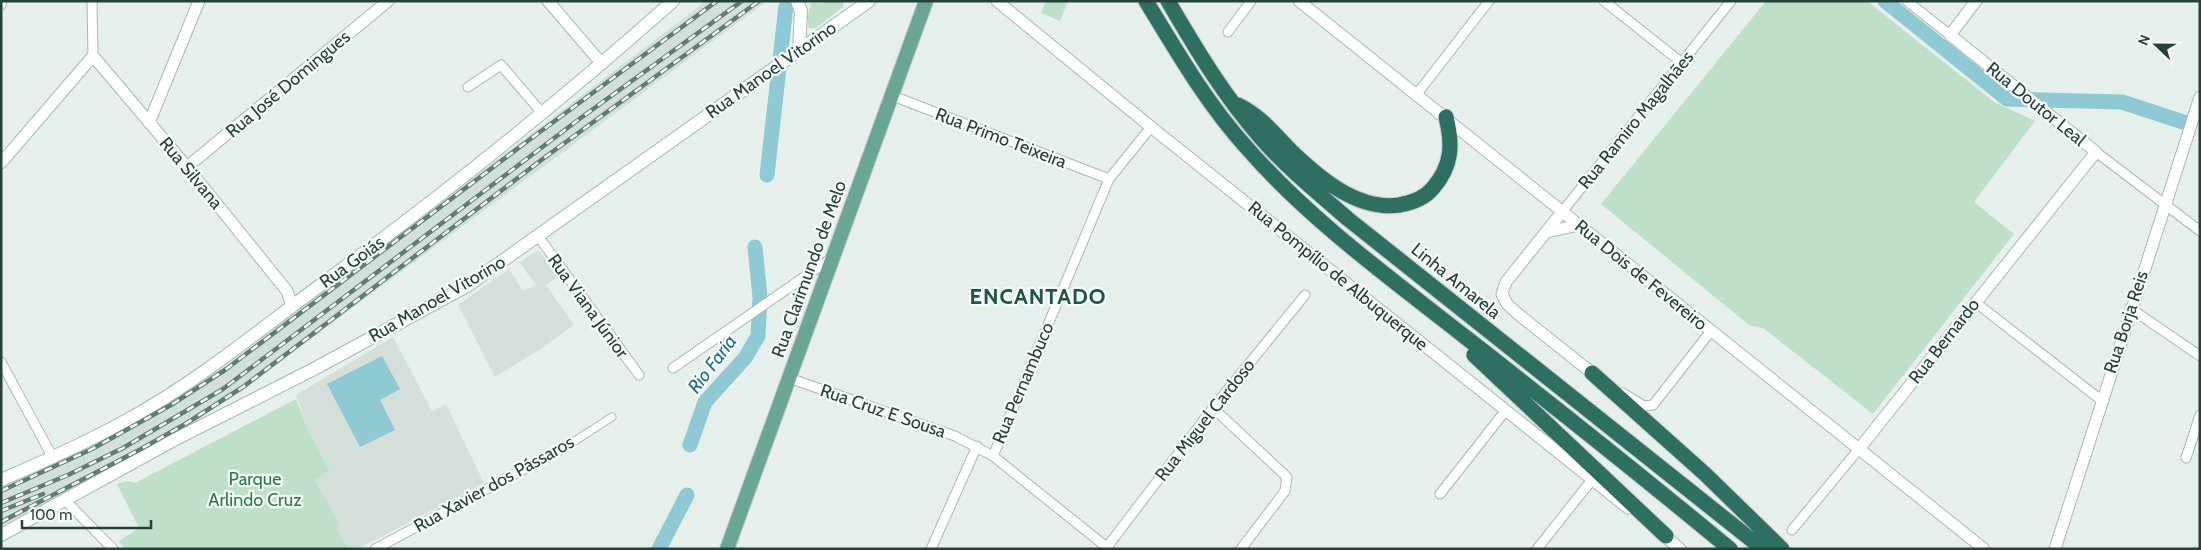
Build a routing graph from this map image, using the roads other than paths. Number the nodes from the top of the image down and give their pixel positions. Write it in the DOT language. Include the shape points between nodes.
graph roads {
  1 [pos="2,1"];
  2 [pos="92,1"];
  3 [pos="199,1"];
  4 [pos="388,1"];
  5 [pos="548,1"];
  6 [pos="673,1"];
  7 [pos="797,1"];
  8 [pos="997,1"];
  9 [pos="1146,1"];
  10 [pos="1168,1"];
  11 [pos="1251,1"];
  12 [pos="1300,1"];
  13 [pos="1489,1"];
  14 [pos="1604,1"];
  15 [pos="1731,1"];
  16 [pos="1907,1"];
  17 [pos="1976,1"];
  18 [pos="866,2"];
  19 [pos="922,3"];
  20 [pos="1,5"];
  21 [pos="1228,32"];
  22 [pos="1950,35"];
  23 [pos="794,54"];
  24 [pos="93,56"];
  25 [pos="1682,63"];
  26 [pos="602,64"];
  27 [pos="468,87"];
  28 [pos="1417,94"];
  29 [pos="893,96"];
  30 [pos="2200,97"];
  31 [pos="1229,98"];
  32 [pos="542,113"];
  33 [pos="1446,117"];
  34 [pos="149,123"];
  35 [pos="1151,127"];
  36 [pos="2096,152"];
  37 [pos="1,163"];
  38 [pos="187,167"];
  39 [pos="1109,179"];
  40 [pos="2164,205"];
  41 [pos="1562,212"];
  42 [pos="1579,225"];
  43 [pos="2200,231"];
  44 [pos="1547,232"];
  45 [pos="538,236"];
  46 [pos="833,257"];
  47 [pos="287,291"];
  48 [pos="1305,295"];
  49 [pos="304,297"];
  50 [pos="1975,302"];
  51 [pos="292,306"];
  52 [pos="2130,308"];
  53 [pos="1431,310"];
  54 [pos="1711,331"];
  55 [pos="2200,356"];
  56 [pos="1,362"];
  57 [pos="671,371"];
  58 [pos="1592,373"];
  59 [pos="638,375"];
  60 [pos="789,378"];
  61 [pos="2101,400"];
  62 [pos="1213,408"];
  63 [pos="1506,410"];
  64 [pos="2200,415"];
  65 [pos="612,417"];
  66 [pos="567,446"];
  67 [pos="977,446"];
  68 [pos="1859,449"];
  69 [pos="992,456"];
  70 [pos="53,458"];
  71 [pos="2186,458"];
  72 [pos="1,480"];
  73 [pos="1591,481"];
  74 [pos="1440,494"];
  75 [pos="66,501"];
  76 [pos="1792,530"];
  77 [pos="1,534"];
  78 [pos="1666,536"];
  79 [pos="1108,548"];
  80 [pos="113,549"];
  81 [pos="375,549"];
  82 [pos="727,549"];
  83 [pos="931,549"];
  84 [pos="1241,549"];
  85 [pos="1537,549"];
  86 [pos="1680,549"];
  87 [pos="1730,549"];
  88 [pos="1763,549"];
  89 [pos="1782,549"];
  90 [pos="1984,549"];
  91 [pos="2055,549"];
  1 -- 20 [label="street"];
  2 -- 24 [label="street"];
  3 -- 34 [label="street"];
  4 -- 38 [label="street, Rua José Domingues"];
  5 -- 26 [label="street"];
  6 -- 26 [label="main road, Rua Goiás"];
  7 -- 23 [label="main road" via="801,11"];
  8 -- 35 [label="street, Rua Pompílio de Albuquerque"];
  9 -- 53 [label="highway" via="1208,100 1245,146 1288,191"];
  10 -- 31 [label="highway, Linha Amarela"];
  11 -- 21 [label="street"];
  12 -- 28 [label="street, Rua Dois de Fevereiro"];
  13 -- 28 [label="street"];
  14 -- 25 [label="street"];
  15 -- 25 [label="street, Rua Ramiro Magalhães"];
  16 -- 22 [label="street, Rua Doutor Leal"];
  17 -- 22 [label="street"];
  18 -- 23 [label="main road, Rua Manoel Vitorino"];
  19 -- 29 [label="main road, Rua Clarimundo de Melo"];
  22 -- 36 [label="street, Rua Doutor Leal"];
  23 -- 45 [label="main road, Rua Manoel Vitorino"];
  24 -- 34 [label="street, Rua Silvana"];
  24 -- 37 [label="street"];
  25 -- 41 [label="street, Rua Ramiro Magalhães"];
  26 -- 32 [label="main road, Rua Goiás"];
  27 -- 32 [label="street" via="501,65"];
  28 -- 33 [label="street, Rua Dois de Fevereiro"];
  29 -- 39 [label="street, Rua Primo Teixeira"];
  29 -- 46 [label="main road, Rua Clarimundo de Melo"];
  30 -- 40 [label="street, Rua Borja Reis"];
  31 -- 33 [label="highway" via="1257,116 1292,152 1342,190 1374,205 1390,206 1417,200 1441,178 1452,146"];
  31 -- 88 [label="highway, Linha Amarela" via="1283,161 1348,219"];
  32 -- 49 [label="main road, Rua Goiás" via="420,212"];
  33 -- 41 [label="street, Rua Dois de Fevereiro"];
  34 -- 38 [label="street, Rua Silvana"];
  35 -- 39 [label="street, Rua Pernambuco"];
  35 -- 63 [label="street, Rua Pompílio de Albuquerque"];
  36 -- 40 [label="street, Rua Doutor Leal"];
  36 -- 50 [label="street, Rua Bernardo"];
  38 -- 47 [label="street, Rua Silvana"];
  39 -- 69 [label="street, Rua Pernambuco"];
  40 -- 43 [label="street, Rua Doutor Leal"];
  40 -- 52 [label="street, Rua Borja Reis"];
  41 -- 42 [label="street, Rua Dois de Fevereiro"];
  41 -- 44 [label="street, Rua Ramiro Magalhães"];
  42 -- 44 [label="street"];
  42 -- 54 [label="street, Rua Dois de Fevereiro"];
  44 -- 58 [label="street, Rua Ramiro Magalhães" via="1504,286 1502,294 1508,304"];
  45 -- 59 [label="street, Rua Viana Júnior"];
  45 -- 75 [label="main road, Rua Manoel Vitorino" via="468,286 170,442"];
  46 -- 57 [label="street"];
  46 -- 60 [label="main road, Rua Clarimundo de Melo"];
  47 -- 49 [label="street"];
  47 -- 51 [label="street, Rua Silvana"];
  48 -- 62 [label="street, Rua Miguel Cardoso"];
  49 -- 51 [label="main road, Rua Goiás"];
  50 -- 61 [label="street"];
  50 -- 68 [label="street, Rua Bernardo"];
  51 -- 70 [label="main road, Rua Goiás" via="131,418"];
  52 -- 55 [label="street"];
  52 -- 61 [label="street, Rua Borja Reis"];
  53 -- 78 [label="highway" via="1456,339"];
  53 -- 87 [label="highway" via="1619,457"];
  54 -- 58 [label="street" via="1649,406 1642,405"];
  54 -- 68 [label="street, Rua Dois de Fevereiro"];
  56 -- 70 [label="street"];
  58 -- 89 [label="highway" via="1705,474"];
  60 -- 67 [label="street, Rua Cruz E Sousa"];
  60 -- 82 [label="main road, Rua Clarimundo de Melo"];
  61 -- 91 [label="street, Rua Borja Reis"];
  62 -- 79 [label="street, Rua Miguel Cardoso"];
  62 -- 84 [label="street" via="1287,477 1286,491"];
  63 -- 73 [label="street, Rua Pompílio de Albuquerque"];
  63 -- 74 [label="street"];
  64 -- 71 [label="street"];
  65 -- 66 [label="street, Rua Xavier dos Pássaros"];
  66 -- 81 [label="street, Rua Xavier dos Pássaros"];
  67 -- 69 [label="street, Rua Cruz E Sousa"];
  67 -- 83 [label="street"];
  68 -- 76 [label="street, Rua Bernardo"];
  68 -- 90 [label="street, Rua Dois de Fevereiro"];
  69 -- 79 [label="street, Rua Cruz E Sousa"];
  70 -- 72 [label="main road, Rua Goiás"];
  73 -- 78 [label="street, Rua Pompílio de Albuquerque"];
  73 -- 85 [label="street"];
  75 -- 77 [label="main road, Rua Manoel Vitorino"];
  75 -- 80 [label="street"];
  78 -- 86 [label="street, Rua Pompílio de Albuquerque"];
}
